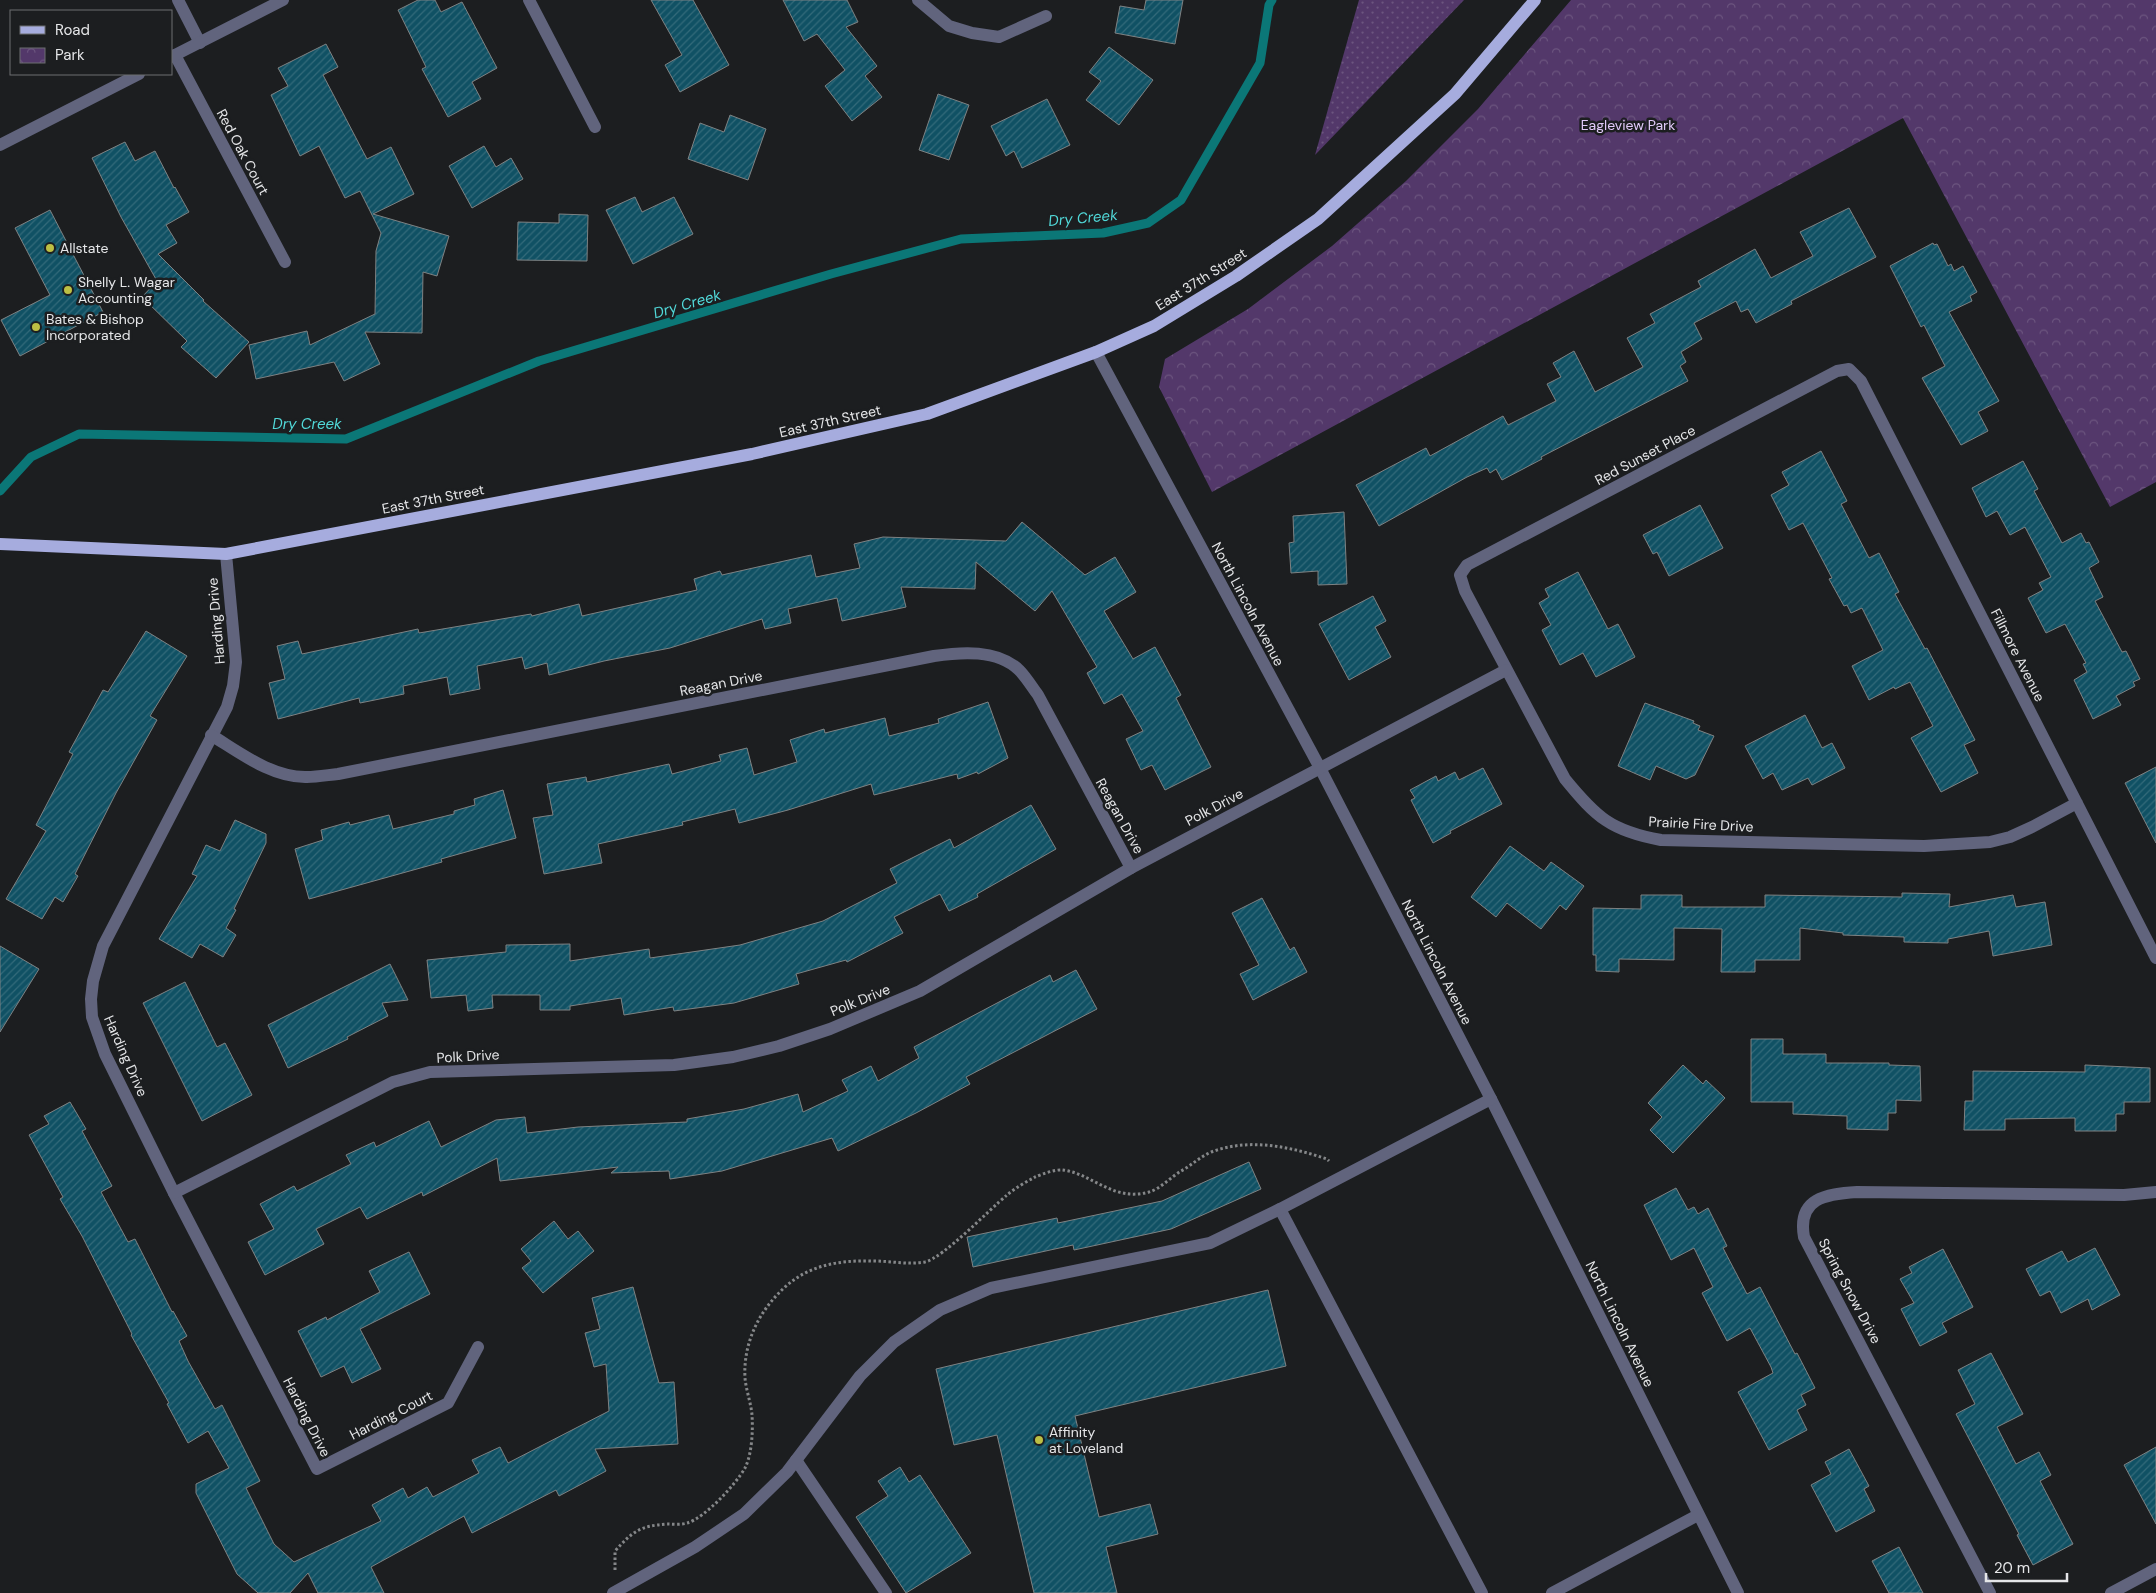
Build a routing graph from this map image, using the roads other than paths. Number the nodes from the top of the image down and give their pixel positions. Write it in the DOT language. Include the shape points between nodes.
graph roads {
  1 [pos="178,0"];
  2 [pos="283,0"];
  3 [pos="529,0"];
  4 [pos="918,0"];
  5 [pos="1535,0"];
  6 [pos="1046,16"];
  7 [pos="200,43"];
  8 [pos="173,56"];
  9 [pos="137,75"];
  10 [pos="595,127"];
  11 [pos="0,145"];
  12 [pos="285,262"];
  13 [pos="1096,352"];
  14 [pos="1849,369"];
  15 [pos="0,544"];
  16 [pos="226,554"];
  17 [pos="1460,575"];
  18 [pos="1506,670"];
  19 [pos="211,735"];
  20 [pos="1320,768"];
  21 [pos="2077,802"];
  22 [pos="1132,868"];
  23 [pos="2156,958"];
  24 [pos="1491,1099"];
  25 [pos="2156,1192"];
  26 [pos="174,1194"];
  27 [pos="1280,1209"];
  28 [pos="478,1347"];
  29 [pos="796,1460"];
  30 [pos="317,1468"];
  31 [pos="1698,1515"];
  32 [pos="2156,1569"];
  33 [pos="613,1593"];
  34 [pos="886,1593"];
  35 [pos="1482,1593"];
  36 [pos="1552,1593"];
  37 [pos="1738,1593"];
  38 [pos="1990,1593"];
  39 [pos="2111,1593"];
  1 -- 7 [label="street"];
  2 -- 7 [label="street"];
  3 -- 10 [label="street"];
  4 -- 6 [label="street" via="949,26 999,37"];
  5 -- 13 [label="main road, East 37th Street" via="1455,94 1318,220 1236,276 1154,326"];
  7 -- 8 [label="street"];
  8 -- 12 [label="street, Red Oak Court"];
  9 -- 11 [label="street"];
  13 -- 16 [label="main road, East 37th Street" via="927,414 752,454"];
  13 -- 20 [label="street, North Lincoln Avenue"];
  14 -- 17 [label="street, Red Sunset Place" via="1837,371 1476,561"];
  14 -- 21 [label="street, Fillmore Avenue" via="1861,381"];
  15 -- 16 [label="main road, East 37th Street"];
  16 -- 19 [label="street, Harding Drive" via="236,662 227,706"];
  17 -- 18 [label="street, Prairie Fire Drive"];
  18 -- 20 [label="street, Polk Drive"];
  18 -- 21 [label="street, Prairie Fire Drive" via="1565,779 1606,822 1632,835 1661,840 1904,845 1990,842 2032,827"];
  19 -- 22 [label="street, Reagan Drive" via="266,767 306,778 934,656 956,653 988,655 1020,671 1038,695"];
  19 -- 26 [label="street, Harding Drive" via="104,946 91,999 92,1017 105,1054"];
  20 -- 22 [label="street, Polk Drive"];
  20 -- 24 [label="street, North Lincoln Avenue"];
  21 -- 23 [label="street, Fillmore Avenue"];
  22 -- 26 [label="street, Polk Drive" via="920,991 779,1046 674,1065 430,1072 394,1082"];
  24 -- 27 [label="street"];
  24 -- 31 [label="street, North Lincoln Avenue"];
  25 -- 38 [label="street, Spring Snow Drive" via="2124,1195 1856,1192 1830,1194 1810,1206 1804,1215 1804,1237"];
  26 -- 30 [label="street, Harding Drive"];
  27 -- 29 [label="street" via="1210,1243 991,1288 940,1310 894,1342 860,1376"];
  27 -- 35 [label="street"];
  28 -- 30 [label="street, Harding Court" via="448,1403"];
  29 -- 33 [label="street" via="744,1514 695,1547"];
  29 -- 34 [label="street"];
  31 -- 36 [label="street"];
  31 -- 37 [label="street, North Lincoln Avenue"];
  32 -- 39 [label="street"];
}
